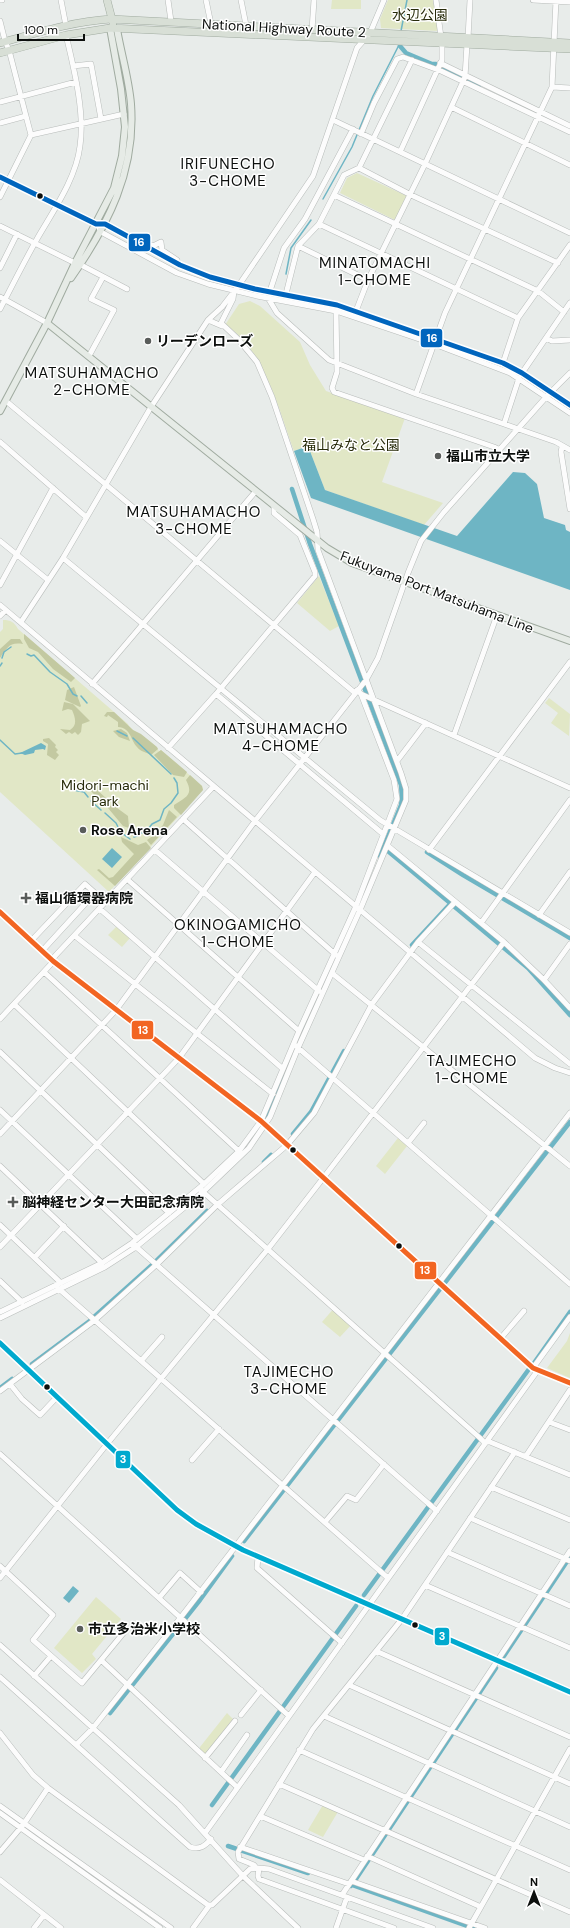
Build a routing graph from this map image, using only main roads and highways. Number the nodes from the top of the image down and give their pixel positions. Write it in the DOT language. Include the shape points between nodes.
graph roads {
  1 [pos="107,0"];
  2 [pos="111,19"];
  3 [pos="113,29"];
  4 [pos="392,37"];
  5 [pos="2,42"];
  6 [pos="570,43"];
  7 [pos="554,45"];
  8 [pos="570,49"];
  9 [pos="0,53"];
  10 [pos="78,264"];
  11 [pos="48,324"];
  12 [pos="0,411"];
  13 [pos="570,641"];
  1 -- 2 [label="highway"];
  2 -- 3 [label="highway"];
  2 -- 4 [label="highway, National Highway Route 2" via="246,25 370,33"];
  2 -- 5 [label="highway, National Highway Route 2" via="93,20"];
  3 -- 4 [label="highway, National Highway Route 2" via="364,39"];
  3 -- 9 [label="highway, National Highway Route 2" via="66,35"];
  3 -- 10 [label="main road" via="125,127 122,156 114,188"];
  3 -- 10 [label="main road" via="131,102 128,158 121,190 105,224"];
  4 -- 7 [label="highway, National Highway Route 2"];
  6 -- 7 [label="highway, National Highway Route 2"];
  7 -- 8 [label="highway, National Highway Route 2"];
  10 -- 11 [label="main road"];
  11 -- 12 [label="main road"];
  11 -- 13 [label="main road, Fukuyama Port Matsuhama Line" via="327,548 352,563"];
}
